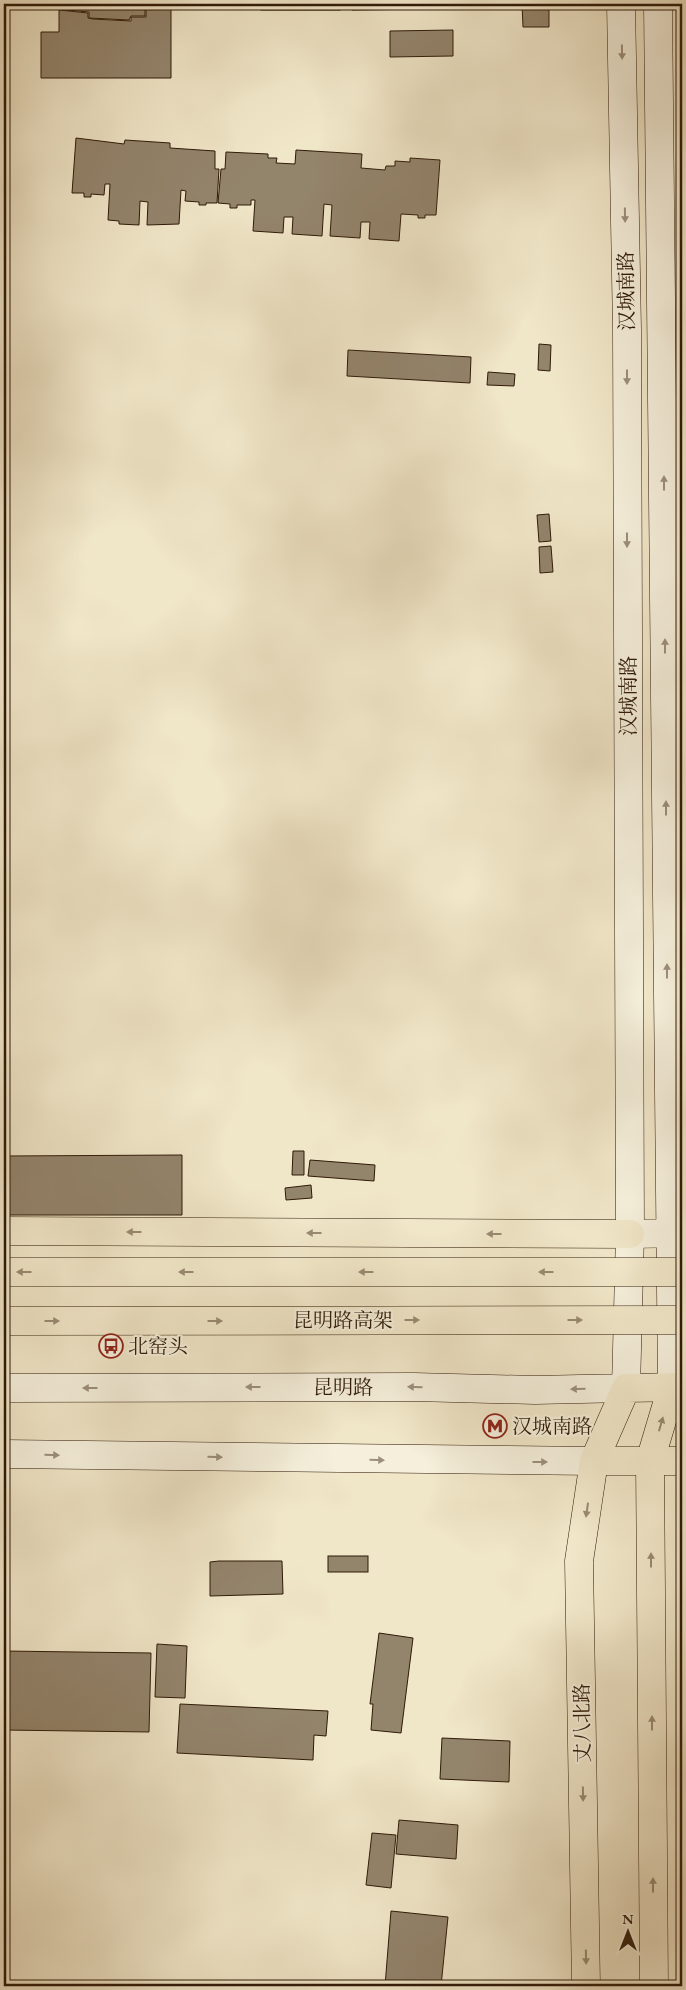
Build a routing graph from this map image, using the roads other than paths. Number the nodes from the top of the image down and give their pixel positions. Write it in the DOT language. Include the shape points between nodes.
graph roads {
  1 [pos="621,4"];
  2 [pos="658,4"];
  3 [pos="627,329"];
  4 [pos="672,330"];
  5 [pos="4,1231"];
  6 [pos="676,1233"];
  7 [pos="630,1234"];
  8 [pos="4,1272"];
  9 [pos="682,1272"];
  10 [pos="682,1320"];
  11 [pos="4,1321"];
  12 [pos="677,1387"];
  13 [pos="4,1388"];
  14 [pos="626,1388"];
  15 [pos="4,1454"];
  16 [pos="594,1461"];
  17 [pos="650,1461"];
  18 [pos="682,1461"];
  19 [pos="586,1986"];
  20 [pos="654,1986"];
  1 -- 3 [label="main road, 汉城南路, one-way"];
  2 -- 4 [label="main road, 汉城南路"];
  3 -- 4 [label="main road"];
  3 -- 7 [label="main road, 汉城南路, one-way"];
  6 -- 4 [label="main road, 汉城南路, one-way"];
  7 -- 5 [label="main road, one-way"];
  6 -- 7 [label="main road"];
  6 -- 12 [label="main road, 汉城南路"];
  7 -- 14 [label="main road, 汉城南路"];
  9 -- 8 [label="main road, one-way, bridge"];
  11 -- 10 [label="main road, 昆明路高架, one-way, bridge"];
  12 -- 14 [label="main road, 昆明路"];
  17 -- 12 [label="main road, one-way"];
  14 -- 13 [label="main road, 昆明路, one-way"];
  14 -- 16 [label="main road, 丈八北路"];
  15 -- 16 [label="main road, one-way"];
  16 -- 17 [label="main road"];
  16 -- 19 [label="main road, 丈八北路, one-way" via="580,1561"];
  17 -- 18 [label="main road"];
  20 -- 17 [label="main road, one-way"];
}
